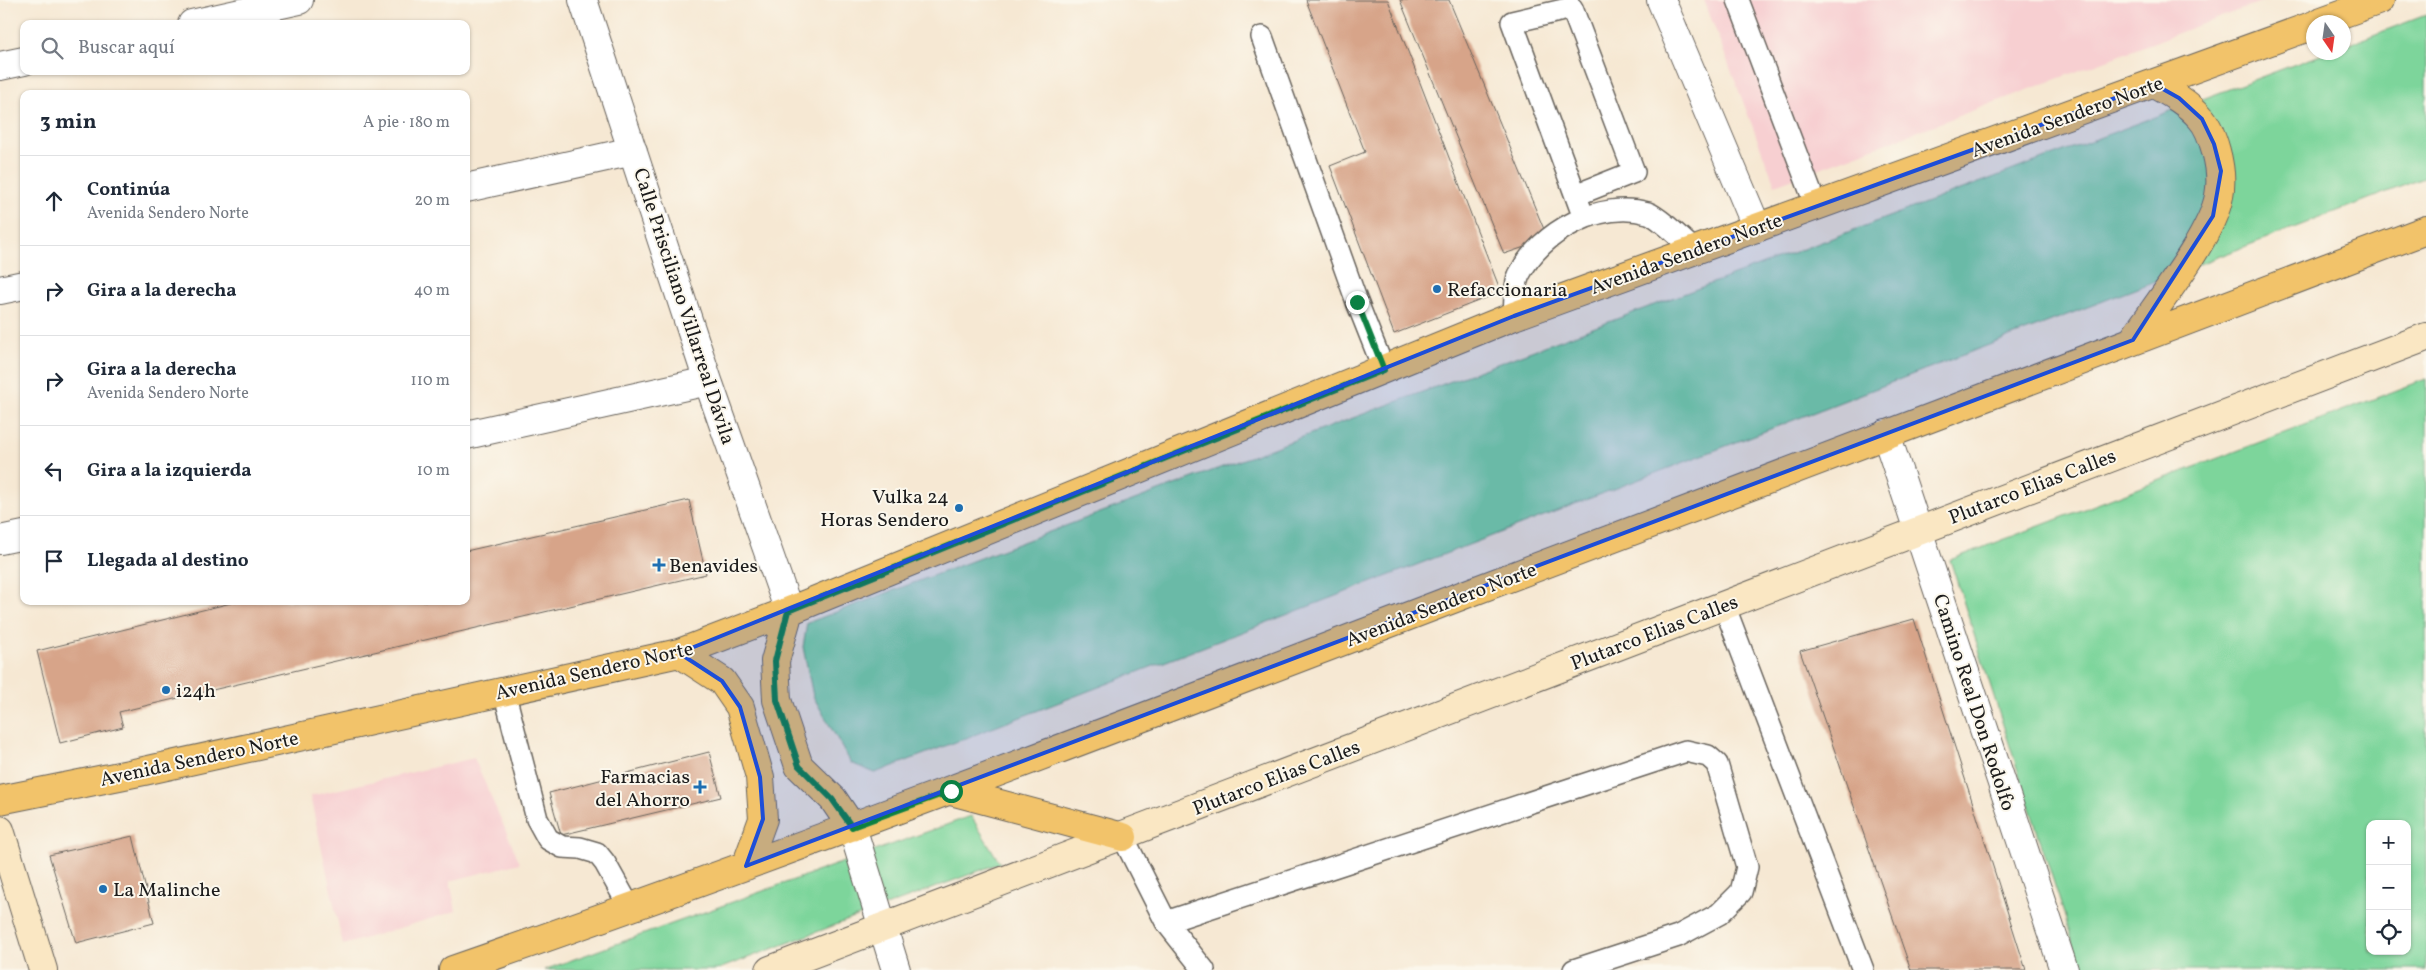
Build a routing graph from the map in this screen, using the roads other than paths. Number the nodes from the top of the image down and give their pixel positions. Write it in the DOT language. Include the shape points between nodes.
graph roads {
  1 [pos="299,0"];
  2 [pos="583,0"];
  3 [pos="1661,0"];
  4 [pos="1738,0"];
  5 [pos="2380,0"];
  6 [pos="2339,15"];
  7 [pos="210,20"];
  8 [pos="2306,28"];
  9 [pos="1262,37"];
  10 [pos="20,62"];
  11 [pos="0,66"];
  12 [pos="2154,84"];
  13 [pos="634,152"];
  14 [pos="470,187"];
  15 [pos="1576,195"];
  16 [pos="1816,206"];
  17 [pos="1584,218"];
  18 [pos="1757,228"];
  19 [pos="2426,230"];
  20 [pos="1696,251"];
  21 [pos="20,286"];
  22 [pos="0,290"];
  23 [pos="1514,316"];
  24 [pos="2426,337"];
  25 [pos="2133,340"];
  26 [pos="1384,370"];
  27 [pos="708,381"];
  28 [pos="470,434"];
  29 [pos="1886,434"];
  30 [pos="1918,530"];
  31 [pos="20,536"];
  32 [pos="0,540"];
  33 [pos="1724,605"];
  34 [pos="788,611"];
  35 [pos="678,653"];
  36 [pos="504,691"];
  37 [pos="951,791"];
  38 [pos="0,800"];
  39 [pos="852,827"];
  40 [pos="0,830"];
  41 [pos="1123,837"];
  42 [pos="746,866"];
  43 [pos="630,908"];
  44 [pos="1166,922"];
  45 [pos="882,928"];
  46 [pos="43,970"];
  47 [pos="453,970"];
  48 [pos="770,970"];
  49 [pos="896,970"];
  50 [pos="1204,970"];
  51 [pos="1574,970"];
  52 [pos="1863,970"];
  53 [pos="2064,970"];
  1 -- 7 [label="street"];
  2 -- 13 [label="street, Calle Prisciliano Villarreal Dávila"];
  3 -- 18 [label="street"];
  4 -- 16 [label="lane"];
  5 -- 6 [label="main road"];
  8 -- 12 [label="main road, Avenida Sendero Norte"];
  9 -- 26 [label="lane"];
  10 -- 11 [label="street"];
  12 -- 16 [label="main road, Avenida Sendero Norte"];
  12 -- 25 [label="main road" via="2179,98 2202,118 2214,144 2221,171 2220,196 2214,216 2198,243"];
  13 -- 14 [label="street"];
  13 -- 27 [label="street, Calle Prisciliano Villarreal Dávila"];
  15 -- 15 [label="lane" via="1512,22 1572,8 1634,172"];
  15 -- 17 [label="lane"];
  16 -- 18 [label="main road, Avenida Sendero Norte"];
  17 -- 20 [label="lane" via="1623,210 1650,214"];
  17 -- 23 [label="lane" via="1565,228 1532,255 1518,276"];
  18 -- 20 [label="main road, Avenida Sendero Norte"];
  19 -- 25 [label="main road, Avenida Sendero Norte"];
  20 -- 23 [label="main road, Avenida Sendero Norte"];
  21 -- 22 [label="street"];
  23 -- 26 [label="main road, Avenida Sendero Norte"];
  24 -- 30 [label="street, Plutarco Elias Calles"];
  25 -- 29 [label="main road, Avenida Sendero Norte"];
  26 -- 34 [label="main road, Avenida Sendero Norte"];
  27 -- 28 [label="street"];
  27 -- 34 [label="street, Calle Prisciliano Villarreal Dávila"];
  29 -- 30 [label="street, Camino Real Don Rodolfo"];
  29 -- 37 [label="main road, Avenida Sendero Norte"];
  30 -- 33 [label="street, Plutarco Elias Calles"];
  30 -- 53 [label="street, Camino Real Don Rodolfo"];
  31 -- 32 [label="street"];
  33 -- 41 [label="street, Plutarco Elias Calles"];
  33 -- 52 [label="lane"];
  34 -- 35 [label="main road, Avenida Sendero Norte"];
  34 -- 39 [label="main road" via="775,661 777,700 799,766 832,799"];
  35 -- 36 [label="main road, Avenida Sendero Norte"];
  35 -- 42 [label="main road" via="722,681 740,707 760,777 763,819"];
  36 -- 38 [label="main road, Avenida Sendero Norte"];
  36 -- 43 [label="lane" via="537,819 548,839 562,847 597,853"];
  37 -- 39 [label="main road, Avenida Sendero Norte"];
  37 -- 41 [label="main road"];
  39 -- 42 [label="main road, Avenida Sendero Norte"];
  39 -- 45 [label="street"];
  40 -- 46 [label="street"];
  41 -- 44 [label="lane"];
  41 -- 45 [label="street, Plutarco Elias Calles"];
  42 -- 43 [label="main road, Avenida Sendero Norte"];
  43 -- 47 [label="main road, Avenida Sendero Norte"];
  44 -- 50 [label="lane"];
  44 -- 51 [label="lane" via="1686,751 1708,756 1717,764 1747,867 1741,892 1719,914 1678,936"];
  45 -- 48 [label="street, Plutarco Elias Calles"];
  45 -- 49 [label="street"];
}
